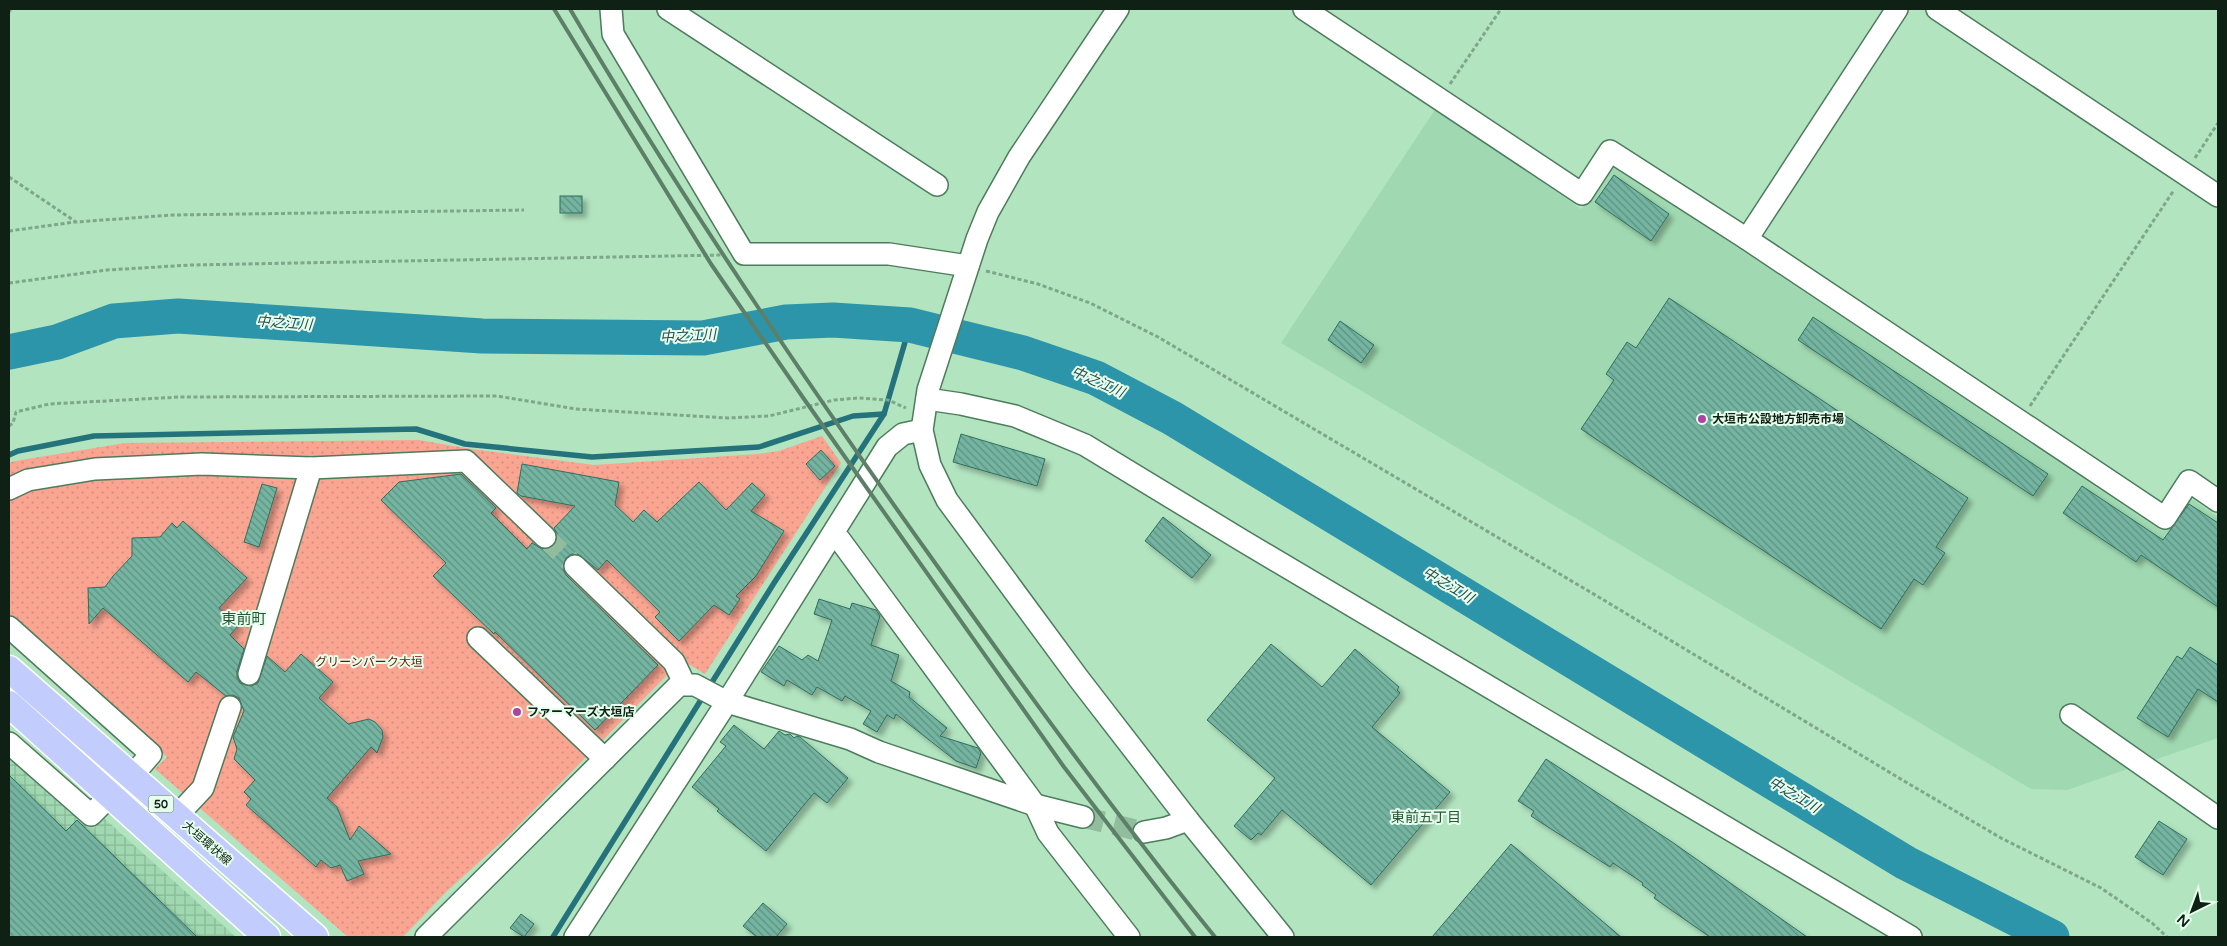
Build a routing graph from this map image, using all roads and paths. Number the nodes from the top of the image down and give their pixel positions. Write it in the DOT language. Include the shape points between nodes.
graph roads {
  1 [pos="611,9"];
  2 [pos="668,9"];
  3 [pos="1118,9"];
  4 [pos="1304,9"];
  5 [pos="1501,9"];
  6 [pos="1897,9"];
  7 [pos="1937,9"];
  8 [pos="1440,99"];
  9 [pos="2218,123"];
  10 [pos="2185,174"];
  11 [pos="9,177"];
  12 [pos="937,185"];
  13 [pos="2218,196"];
  14 [pos="524,210"];
  15 [pos="76,222"];
  16 [pos="9,231"];
  17 [pos="1747,239"];
  18 [pos="744,254"];
  19 [pos="965,274"];
  20 [pos="9,283"];
  21 [pos="925,410"];
  22 [pos="2020,422"];
  23 [pos="9,426"];
  24 [pos="311,468"];
  25 [pos="9,488"];
  26 [pos="2218,501"];
  27 [pos="833,534"];
  28 [pos="545,537"];
  29 [pos="574,566"];
  30 [pos="9,627"];
  31 [pos="478,638"];
  32 [pos="9,669"];
  33 [pos="249,674"];
  34 [pos="690,684"];
  35 [pos="723,699"];
  36 [pos="9,704"];
  37 [pos="230,707"];
  38 [pos="2071,715"];
  39 [pos="9,743"];
  40 [pos="605,759"];
  41 [pos="131,777"];
  42 [pos="110,796"];
  43 [pos="1035,804"];
  44 [pos="187,805"];
  45 [pos="2212,814"];
  46 [pos="1083,817"];
  47 [pos="1188,820"];
  48 [pos="1144,832"];
  49 [pos="267,937"];
  50 [pos="315,937"];
  51 [pos="426,937"];
  52 [pos="575,937"];
  53 [pos="1129,937"];
  54 [pos="1283,937"];
  55 [pos="1911,937"];
  56 [pos="2167,937"];
  1 -- 18 [label="street" via="612,34"];
  2 -- 12 [label="street"];
  3 -- 19 [label="street" via="1019,157 988,212"];
  4 -- 8 [label="street"];
  5 -- 8 [label="path"];
  6 -- 17 [label="street"];
  7 -- 10 [label="street"];
  8 -- 17 [label="street" via="1582,194 1610,151"];
  9 -- 10 [label="path"];
  10 -- 13 [label="street"];
  10 -- 22 [label="path"];
  11 -- 15 [label="path"];
  14 -- 15 [label="path" via="173,215"];
  15 -- 16 [label="path"];
  17 -- 22 [label="street"];
  18 -- 19 [label="street" via="889,254"];
  18 -- 20 [label="path" via="680,258 191,265 107,270"];
  19 -- 21 [label="street"];
  19 -- 56 [label="path" via="1038,284 1090,303 1158,336 1899,778 2002,838 2102,888"];
  21 -- 23 [label="path" via="907,408 888,400 858,398 834,400 769,416 728,418 576,409 496,396 190,397 49,404 16,412"];
  21 -- 27 [label="street" via="887,447"];
  21 -- 47 [label="street" via="930,465 947,500"];
  21 -- 55 [label="street" via="961,404 1015,416 1085,445"];
  22 -- 26 [label="street" via="2165,518 2189,482"];
  24 -- 25 [label="street" via="202,464 96,469 28,480"];
  24 -- 28 [label="street" via="466,461"];
  24 -- 33 [label="street"];
  27 -- 35 [label="street"];
  27 -- 43 [label="street"];
  29 -- 34 [label="street" via="674,662"];
  30 -- 41 [label="street" via="151,754"];
  31 -- 40 [label="street"];
  32 -- 41 [label="main road, 大垣環状線 / 50"];
  34 -- 35 [label="street"];
  34 -- 40 [label="street" via="679,685"];
  35 -- 43 [label="street" via="850,739 879,752"];
  35 -- 52 [label="street"];
  36 -- 42 [label="main road, 50"];
  37 -- 44 [label="street" via="203,788"];
  38 -- 45 [label="street"];
  39 -- 42 [label="street" via="91,815"];
  40 -- 51 [label="street"];
  41 -- 50 [label="main road, 大垣環状線 / 50"];
  42 -- 49 [label="main road, 50"];
  43 -- 46 [label="street"];
  43 -- 53 [label="street" via="1048,833"];
  47 -- 48 [label="street"];
  47 -- 54 [label="street"];
}
